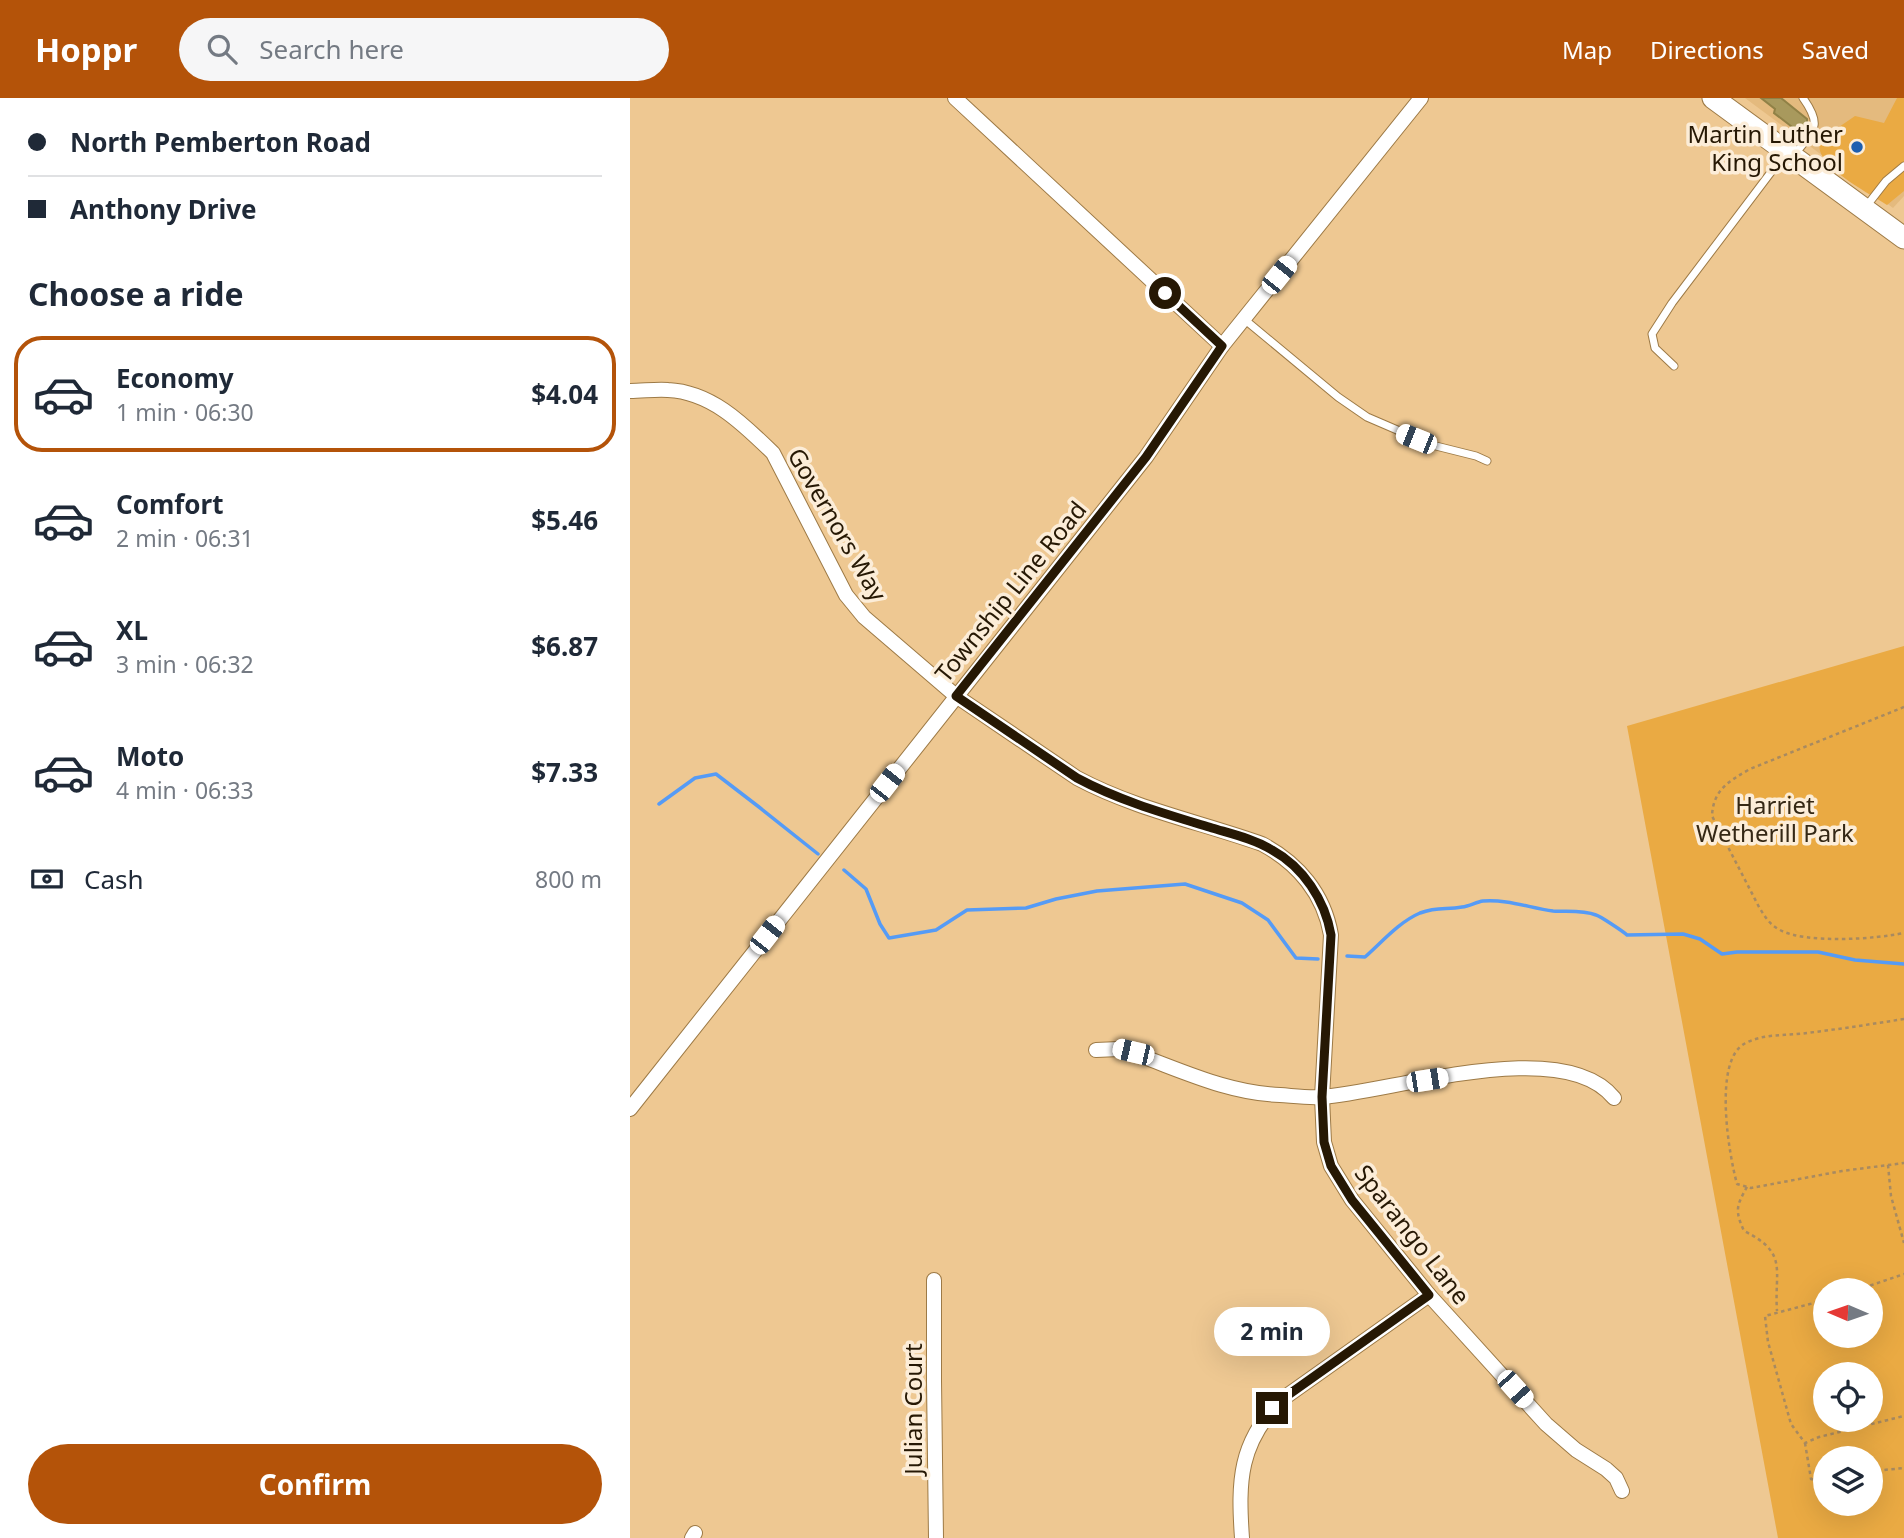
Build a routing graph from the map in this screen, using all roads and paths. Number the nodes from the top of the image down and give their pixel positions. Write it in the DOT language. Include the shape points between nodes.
graph roads {
  1 [pos="955,98"];
  2 [pos="1421,98"];
  3 [pos="1803,98"];
  4 [pos="1725,103"];
  5 [pos="1790,154"];
  6 [pos="1904,166"];
  7 [pos="1864,209"];
  8 [pos="1904,238"];
  9 [pos="1244,319"];
  10 [pos="1222,346"];
  11 [pos="1674,366"];
  12 [pos="630,391"];
  13 [pos="1487,461"];
  14 [pos="956,696"];
  15 [pos="1904,707"];
  16 [pos="1904,933"];
  17 [pos="1904,1019"];
  18 [pos="1096,1050"];
  19 [pos="1322,1097"];
  20 [pos="1614,1098"];
  21 [pos="630,1109"];
  22 [pos="1904,1163"];
  23 [pos="1888,1165"];
  24 [pos="1747,1187"];
  25 [pos="1904,1243"];
  26 [pos="1904,1273"];
  27 [pos="934,1280"];
  28 [pos="1883,1281"];
  29 [pos="1429,1295"];
  30 [pos="1813,1303"];
  31 [pos="1777,1312"];
  32 [pos="1904,1416"];
  33 [pos="1805,1443"];
  34 [pos="1904,1468"];
  35 [pos="1883,1470"];
  36 [pos="1813,1479"];
  37 [pos="1622,1492"];
  38 [pos="936,1538"];
  39 [pos="1242,1538"];
  1 -- 10 [label="street"];
  2 -- 9 [label="street, Township Line Road"];
  3 -- 5 [label="lane" via="1815,125"];
  4 -- 5 [label="main road"];
  5 -- 7 [label="main road"];
  5 -- 11 [label="lane" via="1652,334 1655,348"];
  6 -- 7 [label="lane"];
  7 -- 8 [label="main road"];
  9 -- 10 [label="street, Township Line Road"];
  9 -- 13 [label="lane" via="1367,417 1432,446"];
  10 -- 14 [label="street, Township Line Road" via="1146,457"];
  12 -- 14 [label="street, Governors Way" via="689,393 728,412 756,436 773,453 852,603"];
  14 -- 19 [label="street, Sparango Lane" via="1096,788 1262,844 1300,872 1328,918 1331,935"];
  14 -- 21 [label="street, Township Line Road"];
  15 -- 16 [label="path" via="1750,769 1732,779 1712,803 1712,816 1759,907 1782,931 1846,939"];
  17 -- 24 [label="path" via="1766,1036 1736,1050 1729,1069 1725,1111 1732,1167 1737,1184"];
  18 -- 19 [label="street" via="1133,1052 1239,1090"];
  19 -- 20 [label="street" via="1507,1068 1590,1078"];
  19 -- 29 [label="street, Sparango Lane" via="1324,1142 1331,1166 1352,1200"];
  22 -- 23 [label="path"];
  23 -- 24 [label="path"];
  23 -- 25 [label="path"];
  24 -- 31 [label="path" via="1738,1203 1739,1219 1744,1231 1762,1240 1777,1260"];
  26 -- 28 [label="path"];
  27 -- 38 [label="street, Julian Court"];
  29 -- 37 [label="street, Sparango Lane" via="1546,1424 1606,1469"];
  29 -- 39 [label="street" via="1281,1400 1264,1418 1252,1439 1241,1477"];
  30 -- 31 [label="path"];
  31 -- 33 [label="path" via="1765,1316 1768,1342 1791,1424"];
  32 -- 33 [label="path"];
  33 -- 36 [label="path"];
  34 -- 35 [label="path"];
}
